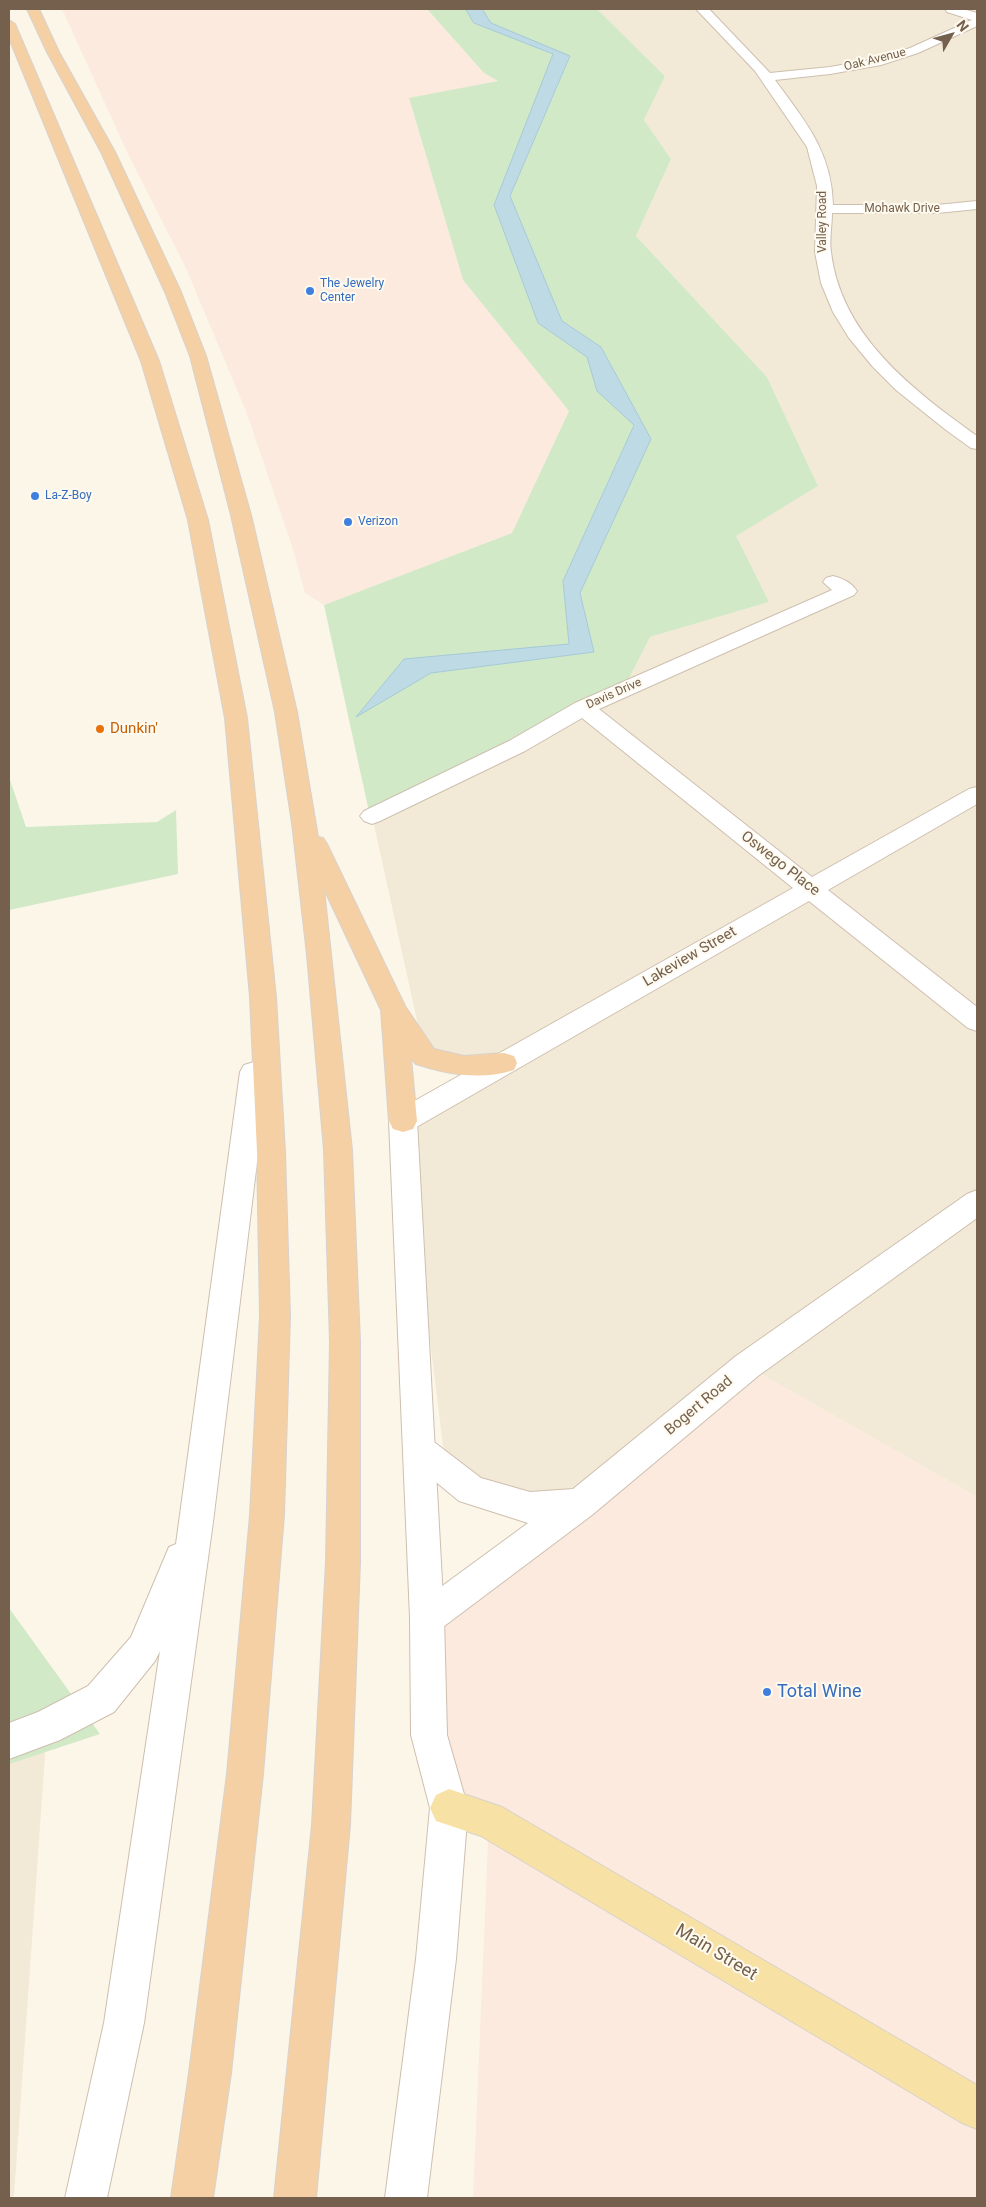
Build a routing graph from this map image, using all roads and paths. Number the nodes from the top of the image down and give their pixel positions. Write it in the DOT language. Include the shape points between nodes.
graph roads {
  1 [pos="34,9"];
  2 [pos="702,9"];
  3 [pos="951,9"];
  4 [pos="977,16"];
  5 [pos="977,22"];
  6 [pos="9,24"];
  7 [pos="766,77"];
  8 [pos="977,205"];
  9 [pos="826,209"];
  10 [pos="977,444"];
  11 [pos="833,582"];
  12 [pos="583,708"];
  13 [pos="977,794"];
  14 [pos="372,816"];
  15 [pos="304,823"];
  16 [pos="810,888"];
  17 [pos="263,997"];
  18 [pos="394,1010"];
  19 [pos="977,1020"];
  20 [pos="504,1063"];
  21 [pos="254,1072"];
  22 [pos="403,1121"];
  23 [pos="977,1202"];
  24 [pos="420,1449"];
  25 [pos="580,1504"];
  26 [pos="196,1522"];
  27 [pos="427,1618"];
  28 [pos="9,1741"];
  29 [pos="449,1808"];
  30 [pos="977,2108"];
  31 [pos="86,2198"];
  32 [pos="192,2198"];
  33 [pos="294,2198"];
  34 [pos="406,2198"];
  1 -- 15 [label="highway" via="53,52 108,152 173,292 198,356 263,605 286,712"];
  2 -- 7 [label="street, Valley Road"];
  3 -- 4 [label="street"];
  5 -- 7 [label="street, Oak Avenue" via="914,50 870,64"];
  6 -- 17 [label="highway" via="150,361 198,520 236,718"];
  7 -- 9 [label="street, Valley Road" via="814,147 822,174"];
  8 -- 9 [label="street, Mohawk Drive" via="937,209"];
  9 -- 10 [label="street, Valley Road" via="822,251 826,274 848,324 893,377"];
  11 -- 12 [label="street, Davis Drive" via="847,591"];
  12 -- 14 [label="street, Davis Drive" via="517,746"];
  12 -- 16 [label="street, Oswego Place"];
  13 -- 16 [label="street, Lakeview Street"];
  15 -- 18 [label="highway"];
  15 -- 33 [label="highway" via="338,1150 345,1342 343,1562 331,1825"];
  16 -- 19 [label="street, Oswego Place"];
  16 -- 20 [label="street, Lakeview Street"];
  17 -- 21 [label="highway"];
  17 -- 32 [label="highway" via="275,1316 267,1515 245,1774"];
  18 -- 20 [label="highway" via="425,1057 464,1066"];
  18 -- 22 [label="highway"];
  20 -- 22 [label="street, Lakeview Street"];
  21 -- 26 [label="street"];
  22 -- 24 [label="street"];
  23 -- 25 [label="street, Bogert Road" via="747,1366"];
  24 -- 25 [label="street" via="471,1490 530,1508"];
  24 -- 27 [label="street"];
  25 -- 27 [label="street, Bogert Road"];
  26 -- 28 [label="street" via="143,1649 101,1699 47,1727"];
  26 -- 31 [label="street" via="124,2023"];
  27 -- 29 [label="street" via="429,1735"];
  29 -- 30 [label="main road, Main Street" via="498,1825"];
  29 -- 34 [label="street" via="436,1959"];
}
